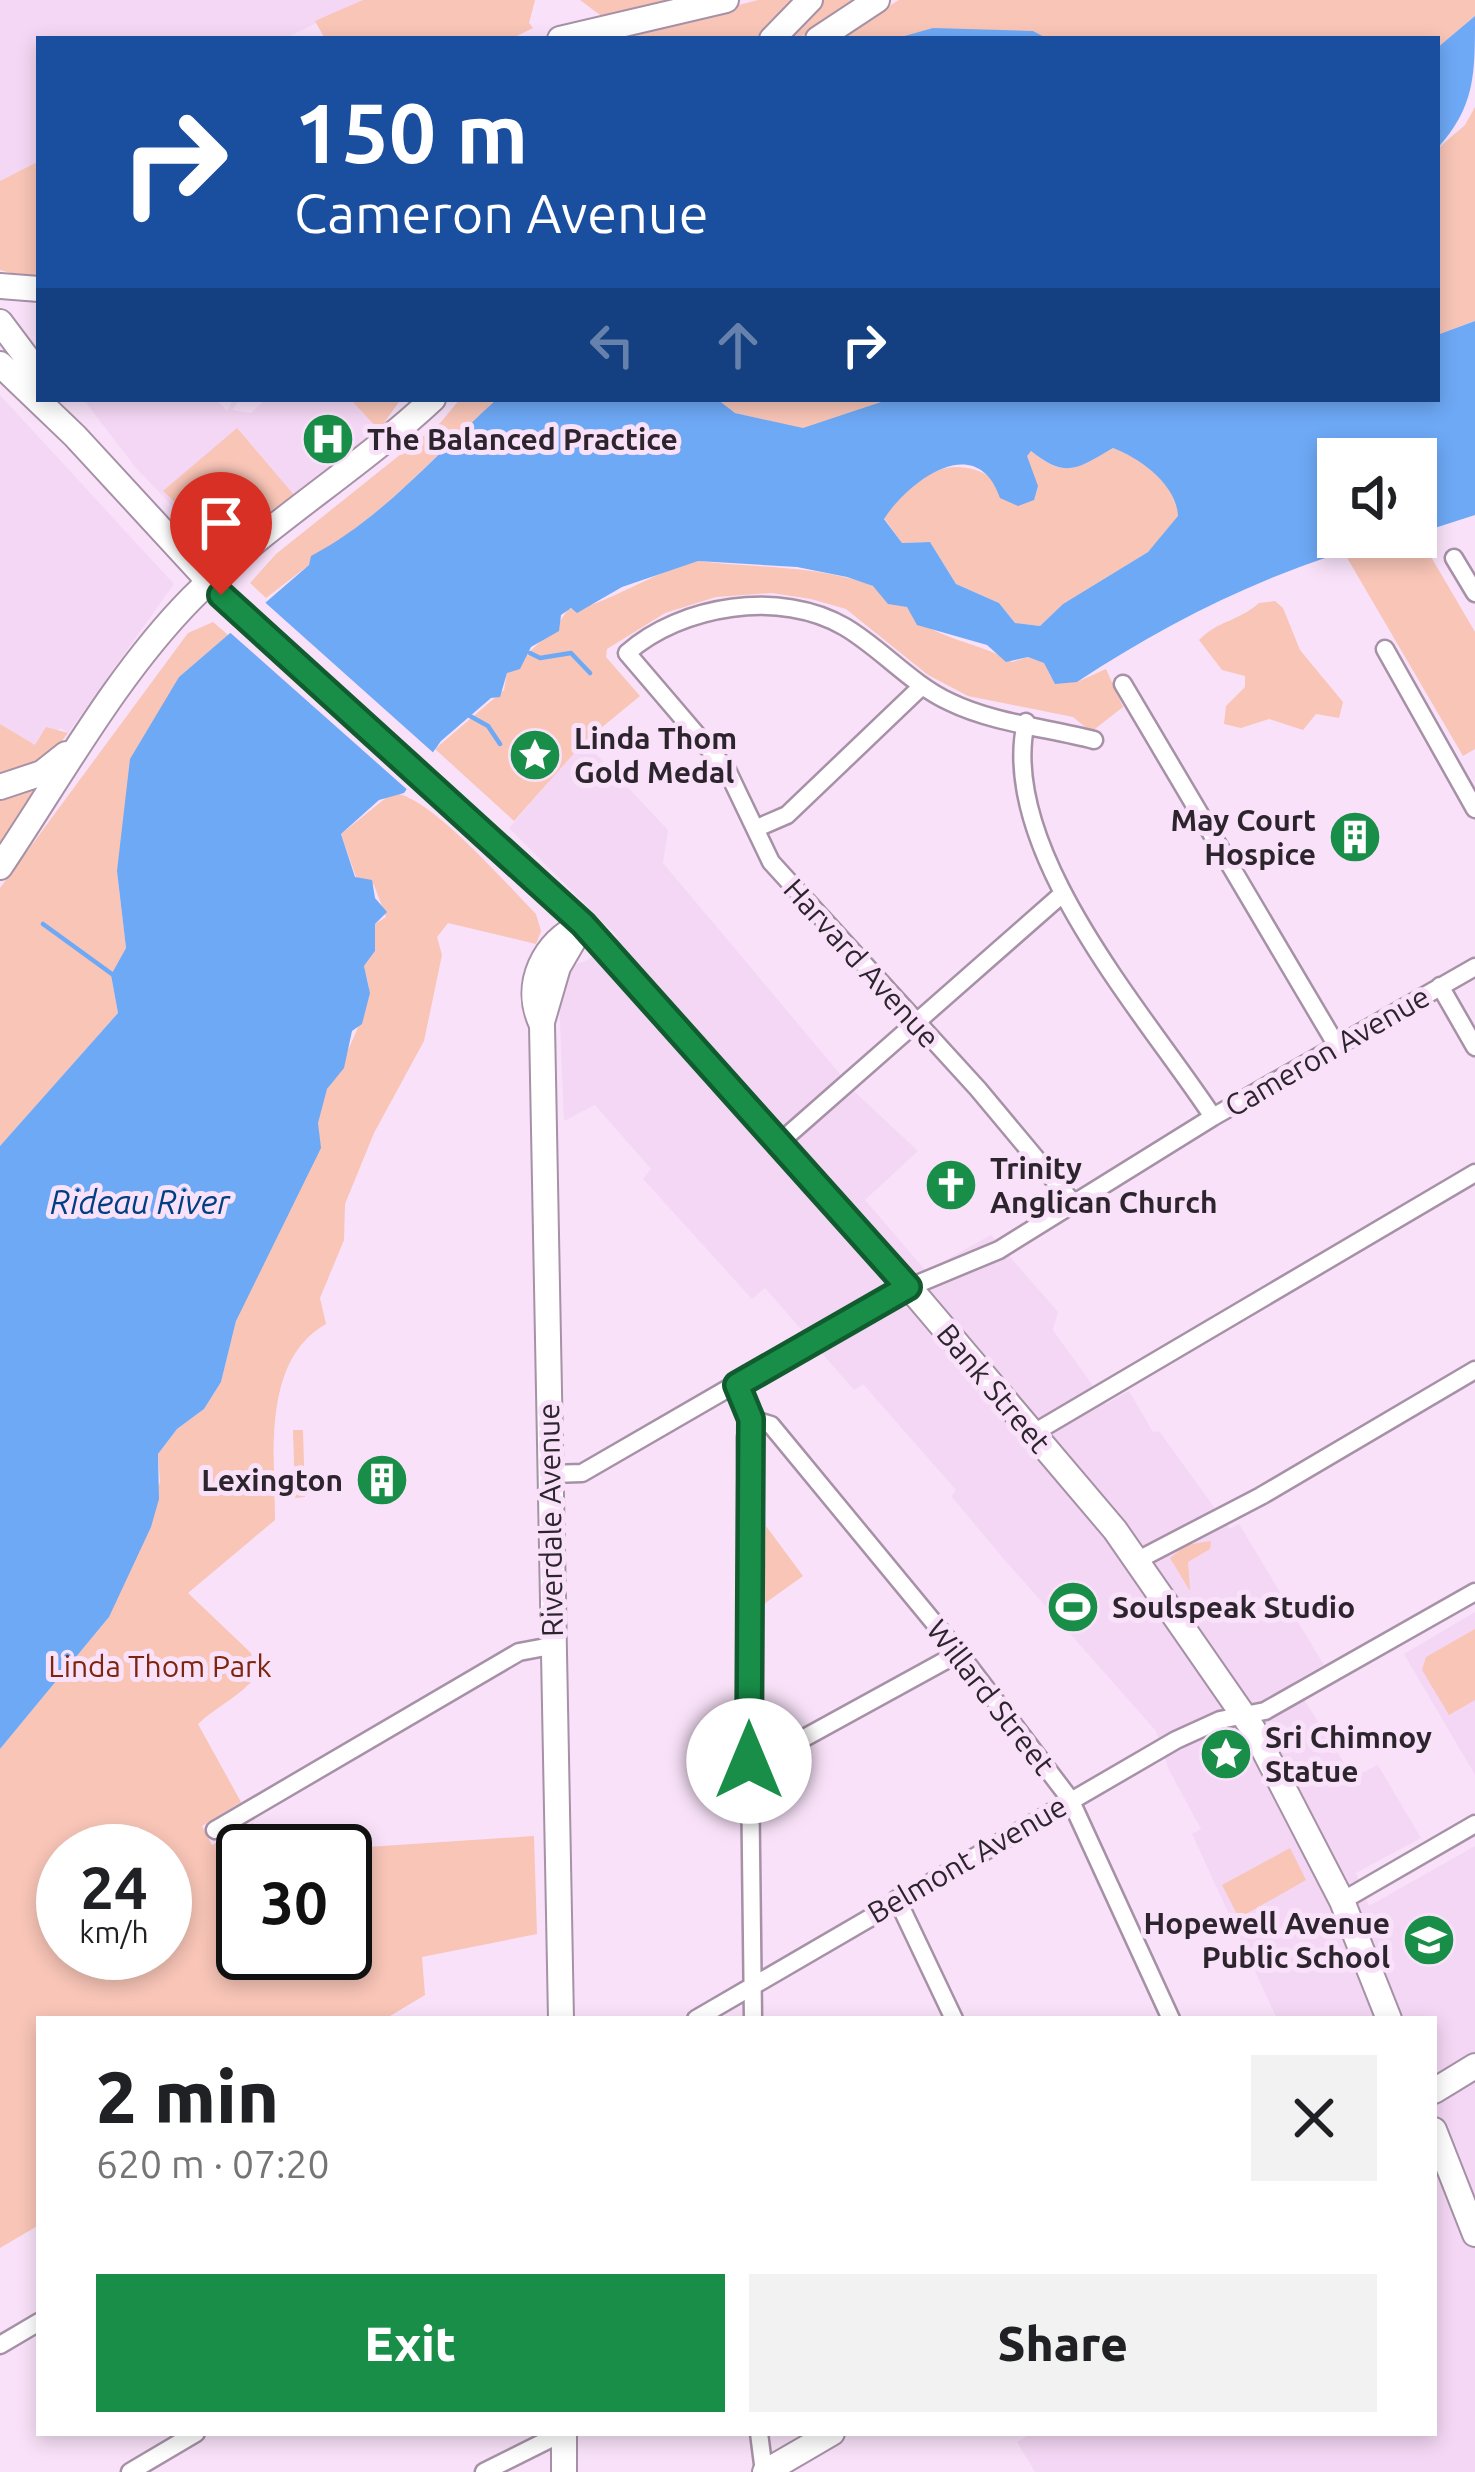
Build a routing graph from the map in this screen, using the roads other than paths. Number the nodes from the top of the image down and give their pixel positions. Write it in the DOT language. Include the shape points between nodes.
graph roads {
  1 [pos="726,0"];
  2 [pos="810,0"];
  3 [pos="877,0"];
  4 [pos="573,36"];
  5 [pos="775,36"];
  6 [pos="823,36"];
  7 [pos="0,286"];
  8 [pos="36,290"];
  9 [pos="0,322"];
  10 [pos="36,330"];
  11 [pos="21,347"];
  12 [pos="1,368"];
  13 [pos="36,370"];
  14 [pos="36,400"];
  15 [pos="38,402"];
  16 [pos="55,402"];
  17 [pos="410,402"];
  18 [pos="430,402"];
  19 [pos="399,430"];
  20 [pos="75,436"];
  21 [pos="1454,558"];
  22 [pos="208,583"];
  23 [pos="1475,593"];
  24 [pos="1385,649"];
  25 [pos="1124,684"];
  26 [pos="922,686"];
  27 [pos="1026,722"];
  28 [pos="87,737"];
  29 [pos="1094,740"];
  30 [pos="0,787"];
  31 [pos="1475,809"];
  32 [pos="757,828"];
  33 [pos="0,867"];
  34 [pos="1060,896"];
  35 [pos="583,924"];
  36 [pos="1475,967"];
  37 [pos="1440,986"];
  38 [pos="916,1024"];
  39 [pos="1336,1046"];
  40 [pos="1475,1046"];
  41 [pos="1213,1117"];
  42 [pos="779,1143"];
  43 [pos="1475,1173"];
  44 [pos="1074,1204"];
  45 [pos="908,1287"];
  46 [pos="1475,1370"];
  47 [pos="737,1385"];
  48 [pos="751,1419"];
  49 [pos="1032,1434"];
  50 [pos="550,1474"];
  51 [pos="1138,1560"];
  52 [pos="1475,1592"];
  53 [pos="551,1646"];
  54 [pos="959,1653"];
  55 [pos="1244,1713"];
  56 [pos="749,1761"];
  57 [pos="1070,1799"];
  58 [pos="1475,1824"];
  59 [pos="215,1829"];
  60 [pos="897,1899"];
  61 [pos="1342,1901"];
  62 [pos="753,1985"];
  63 [pos="561,2016"];
  64 [pos="701,2016"];
  65 [pos="753,2016"];
  66 [pos="953,2016"];
  67 [pos="1170,2016"];
  68 [pos="1388,2016"];
  69 [pos="1475,2066"];
  70 [pos="1437,2089"];
  71 [pos="1437,2138"];
  72 [pos="1475,2234"];
  73 [pos="36,2324"];
  74 [pos="0,2345"];
  75 [pos="191,2436"];
  76 [pos="556,2436"];
  77 [pos="562,2436"];
  78 [pos="759,2436"];
  79 [pos="827,2436"];
  80 [pos="130,2472"];
  81 [pos="484,2472"];
  82 [pos="564,2472"];
  83 [pos="765,2472"];
  1 -- 4 [label="main road"];
  2 -- 5 [label="main road"];
  3 -- 6 [label="main road"];
  7 -- 8 [label="main road"];
  9 -- 11 [label="main road"];
  10 -- 11 [label="main road"];
  11 -- 12 [label="main road"];
  11 -- 13 [label="main road"];
  12 -- 14 [label="main road, Bank Street"];
  15 -- 20 [label="main road, Bank Street"];
  16 -- 20 [label="main road, Bank Street"];
  17 -- 19 [label="main road"];
  18 -- 19 [label="main road"];
  19 -- 22 [label="main road"];
  20 -- 22 [label="main road, Bank Street"];
  21 -- 23 [label="street"];
  22 -- 28 [label="main road"];
  22 -- 35 [label="main road, Bank Street"];
  24 -- 31 [label="street"];
  25 -- 39 [label="street"];
  26 -- 27 [label="street" via="969,710"];
  26 -- 32 [label="street" via="787,815"];
  26 -- 32 [label="street, Harvard Avenue" via="839,623 787,610 688,616 628,653 727,770"];
  27 -- 29 [label="street"];
  27 -- 34 [label="street" via="1024,778"];
  28 -- 30 [label="main road" via="42,773"];
  28 -- 33 [label="main road"];
  32 -- 38 [label="street, Harvard Avenue" via="771,862"];
  34 -- 38 [label="street"];
  34 -- 41 [label="street"];
  35 -- 42 [label="main road, Bank Street"];
  35 -- 50 [label="main road, Riverdale Avenue" via="547,952 533,992 542,1022"];
  36 -- 37 [label="street, Cameron Avenue"];
  37 -- 39 [label="street, Cameron Avenue"];
  37 -- 40 [label="street"];
  38 -- 42 [label="street"];
  38 -- 44 [label="street, Harvard Avenue"];
  39 -- 41 [label="street, Cameron Avenue"];
  41 -- 44 [label="street, Cameron Avenue"];
  42 -- 45 [label="main road, Bank Street"];
  43 -- 49 [label="street"];
  44 -- 45 [label="street, Cameron Avenue" via="999,1250"];
  45 -- 47 [label="street, Cameron Avenue"];
  45 -- 49 [label="main road, Bank Street"];
  46 -- 51 [label="street"];
  47 -- 48 [label="street"];
  47 -- 50 [label="street, Cameron Avenue" via="582,1473"];
  48 -- 54 [label="street, Willard Street" via="771,1425"];
  48 -- 56 [label="street"];
  49 -- 51 [label="main road, Bank Street"];
  50 -- 53 [label="main road, Riverdale Avenue"];
  51 -- 55 [label="main road, Bank Street"];
  52 -- 55 [label="street, Belmont Avenue" via="1265,1712"];
  53 -- 59 [label="street" via="519,1652"];
  53 -- 63 [label="main road, Riverdale Avenue"];
  54 -- 56 [label="street"];
  54 -- 57 [label="street, Willard Street"];
  55 -- 57 [label="street, Belmont Avenue"];
  55 -- 61 [label="main road, Bank Street"];
  56 -- 62 [label="street"];
  57 -- 60 [label="street, Belmont Avenue"];
  57 -- 67 [label="street, Willard Street"];
  58 -- 61 [label="street"];
  60 -- 62 [label="street, Belmont Avenue"];
  60 -- 66 [label="street"];
  61 -- 68 [label="main road, Bank Street"];
  62 -- 64 [label="street, Belmont Avenue"];
  62 -- 65 [label="street"];
  69 -- 70 [label="main road"];
  71 -- 72 [label="main road"];
  73 -- 74 [label="street"];
  75 -- 80 [label="street"];
  76 -- 81 [label="street"];
  77 -- 82 [label="main road"];
  78 -- 83 [label="street"];
  79 -- 83 [label="main road"];
}
